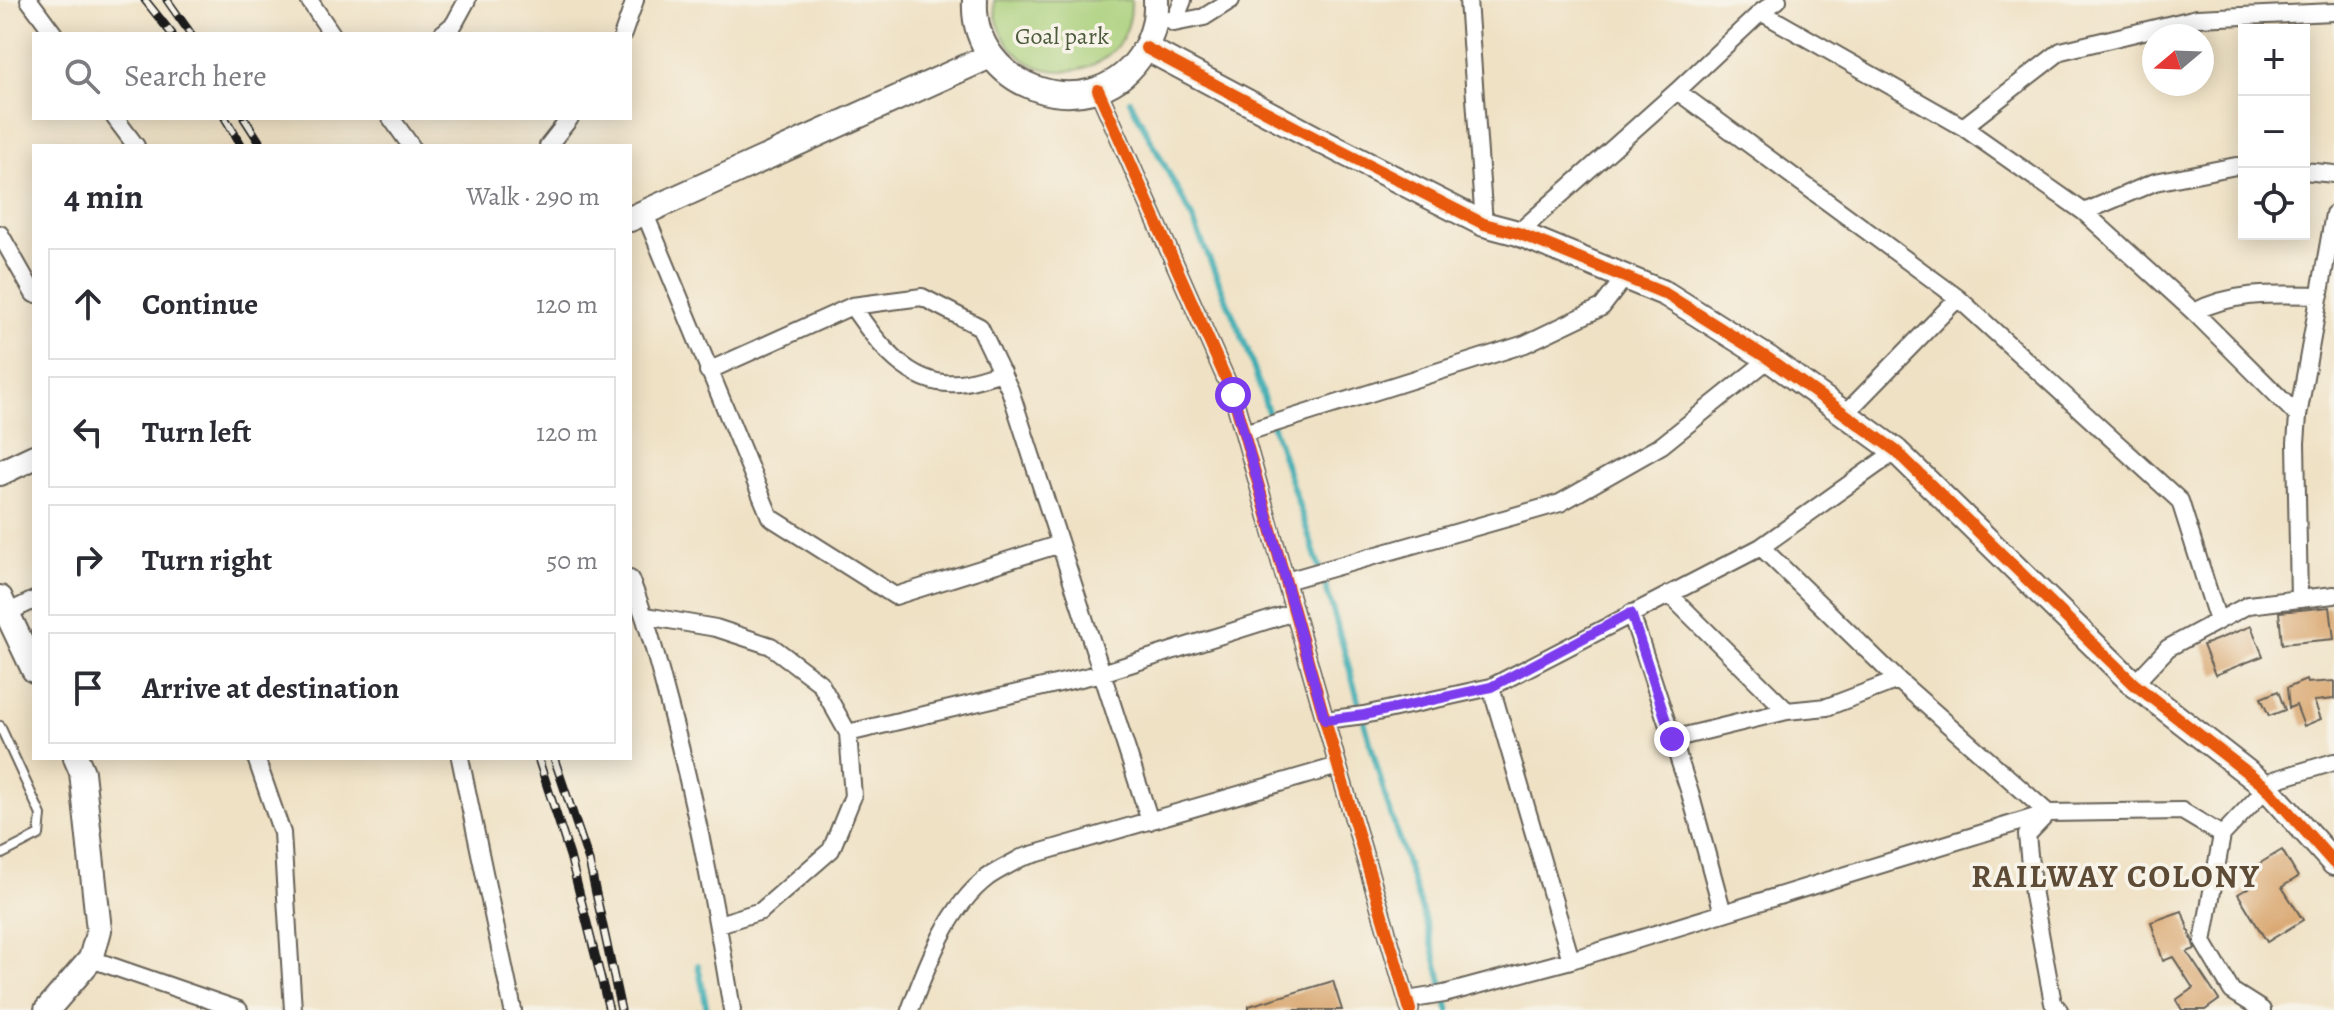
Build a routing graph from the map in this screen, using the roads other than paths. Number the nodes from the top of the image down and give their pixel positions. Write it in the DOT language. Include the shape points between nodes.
graph roads {
  1 [pos="29,0"];
  2 [pos="309,0"];
  3 [pos="467,0"];
  4 [pos="635,0"];
  5 [pos="975,0"];
  6 [pos="1183,0"];
  7 [pos="1231,0"];
  8 [pos="1454,0"];
  9 [pos="1465,0"];
  10 [pos="1778,0"];
  11 [pos="1162,11"];
  12 [pos="1761,12"];
  13 [pos="2334,12"];
  14 [pos="53,32"];
  15 [pos="331,32"];
  16 [pos="444,32"];
  17 [pos="624,32"];
  18 [pos="1146,48"];
  19 [pos="990,56"];
  20 [pos="1098,90"];
  21 [pos="1677,91"];
  22 [pos="116,120"];
  23 [pos="392,120"];
  24 [pos="568,120"];
  25 [pos="1963,127"];
  26 [pos="134,144"];
  27 [pos="410,144"];
  28 [pos="550,144"];
  29 [pos="2238,166"];
  30 [pos="2310,172"];
  31 [pos="2334,174"];
  32 [pos="2084,212"];
  33 [pos="2334,214"];
  34 [pos="637,216"];
  35 [pos="1484,224"];
  36 [pos="1518,233"];
  37 [pos="0,234"];
  38 [pos="1625,277"];
  39 [pos="32,290"];
  40 [pos="2320,295"];
  41 [pos="1958,298"];
  42 [pos="852,306"];
  43 [pos="2194,312"];
  44 [pos="1769,359"];
  45 [pos="708,371"];
  46 [pos="1002,372"];
  47 [pos="1846,413"];
  48 [pos="2298,416"];
  49 [pos="1244,433"];
  50 [pos="1896,451"];
  51 [pos="32,458"];
  52 [pos="0,473"];
  53 [pos="1060,544"];
  54 [pos="1761,547"];
  55 [pos="1286,581"];
  56 [pos="632,584"];
  57 [pos="1669,594"];
  58 [pos="2334,595"];
  59 [pos="2299,599"];
  60 [pos="32,600"];
  61 [pos="4,605"];
  62 [pos="1294,612"];
  63 [pos="1631,613"];
  64 [pos="646,616"];
  65 [pos="2218,621"];
  66 [pos="32,666"];
  67 [pos="1102,673"];
  68 [pos="1898,680"];
  69 [pos="2134,684"];
  70 [pos="1491,687"];
  71 [pos="1787,711"];
  72 [pos="1325,720"];
  73 [pos="0,726"];
  74 [pos="848,733"];
  75 [pos="1672,739"];
  76 [pos="77,760"];
  77 [pos="257,760"];
  78 [pos="460,760"];
  79 [pos="2334,762"];
  80 [pos="1338,766"];
  81 [pos="2266,787"];
  82 [pos="2048,813"];
  83 [pos="1150,821"];
  84 [pos="2222,835"];
  85 [pos="0,855"];
  86 [pos="2334,863"];
  87 [pos="1723,913"];
  88 [pos="719,924"];
  89 [pos="91,959"];
  90 [pos="1571,960"];
  91 [pos="1409,1005"];
  92 [pos="47,1010"];
  93 [pos="239,1010"];
  94 [pos="293,1010"];
  95 [pos="513,1010"];
  96 [pos="732,1010"];
  97 [pos="910,1010"];
  98 [pos="2059,1010"];
  99 [pos="2262,1010"];
  1 -- 14 [label="street"];
  2 -- 15 [label="street"];
  3 -- 16 [label="street"];
  4 -- 17 [label="street"];
  5 -- 19 [label="street" via="979,34"];
  6 -- 11 [label="street"];
  7 -- 11 [label="street" via="1204,17"];
  8 -- 9 [label="street"];
  9 -- 35 [label="street"];
  10 -- 12 [label="street"];
  11 -- 18 [label="street"];
  12 -- 21 [label="street"];
  12 -- 25 [label="street"];
  13 -- 25 [label="street" via="2197,18 2061,51"];
  18 -- 20 [label="street" via="1117,80"];
  18 -- 35 [label="street"];
  19 -- 20 [label="street" via="1011,77 1038,92 1068,96"];
  19 -- 34 [label="street"];
  20 -- 49 [label="street" via="1233,395"];
  21 -- 36 [label="street"];
  21 -- 41 [label="street"];
  22 -- 26 [label="street"];
  23 -- 27 [label="street"];
  24 -- 28 [label="street"];
  25 -- 32 [label="street"];
  29 -- 32 [label="street" via="2155,182"];
  30 -- 31 [label="street"];
  32 -- 43 [label="street"];
  33 -- 40 [label="street"];
  34 -- 45 [label="street"];
  35 -- 36 [label="street"];
  36 -- 38 [label="street"];
  37 -- 39 [label="street"];
  38 -- 44 [label="street" via="1666,294"];
  38 -- 49 [label="street" via="1602,307 1525,344"];
  40 -- 43 [label="street" via="2256,294 2213,302"];
  40 -- 48 [label="street"];
  41 -- 47 [label="street"];
  41 -- 65 [label="street" via="2180,501"];
  42 -- 45 [label="street"];
  42 -- 46 [label="street" via="901,365 925,379 961,383"];
  42 -- 46 [label="street" via="922,297 980,327"];
  43 -- 48 [label="street"];
  44 -- 47 [label="street"];
  44 -- 55 [label="street" via="1662,445 1560,503"];
  45 -- 53 [label="street" via="770,517 895,596"];
  46 -- 53 [label="street"];
  47 -- 50 [label="street"];
  48 -- 59 [label="street"];
  49 -- 55 [label="street"];
  50 -- 54 [label="street"];
  50 -- 69 [label="street"];
  51 -- 52 [label="street"];
  53 -- 67 [label="street"];
  54 -- 57 [label="street"];
  54 -- 68 [label="street"];
  55 -- 62 [label="street"];
  56 -- 64 [label="street"];
  57 -- 63 [label="street"];
  57 -- 71 [label="street"];
  58 -- 59 [label="street"];
  59 -- 65 [label="street" via="2248,605"];
  60 -- 61 [label="street"];
  61 -- 66 [label="street"];
  62 -- 67 [label="street"];
  62 -- 72 [label="street"];
  63 -- 70 [label="street"];
  63 -- 75 [label="street"];
  64 -- 74 [label="street" via="716,628 771,646 820,683"];
  64 -- 88 [label="street"];
  65 -- 69 [label="street" via="2168,648"];
  67 -- 74 [label="street"];
  67 -- 83 [label="street"];
  68 -- 71 [label="street" via="1827,707"];
  68 -- 82 [label="street"];
  69 -- 81 [label="street"];
  70 -- 72 [label="street"];
  70 -- 90 [label="street"];
  71 -- 75 [label="street"];
  72 -- 80 [label="street"];
  73 -- 85 [label="lane" via="41,815 39,835"];
  74 -- 88 [label="street" via="853,796 831,850 761,911"];
  75 -- 87 [label="street"];
  76 -- 89 [label="street" via="99,930"];
  77 -- 94 [label="street" via="282,833"];
  78 -- 95 [label="street"];
  79 -- 81 [label="street"];
  80 -- 83 [label="street"];
  80 -- 91 [label="street"];
  81 -- 84 [label="street"];
  81 -- 86 [label="street"];
  82 -- 84 [label="street" via="2182,811"];
  82 -- 87 [label="street"];
  82 -- 98 [label="street" via="2027,835 2033,895 2053,1003"];
  83 -- 97 [label="street" via="1021,858 988,877 931,952"];
  84 -- 99 [label="street" via="2203,942 2232,991"];
  87 -- 90 [label="street"];
  88 -- 96 [label="street"];
  89 -- 92 [label="street"];
  89 -- 93 [label="street"];
  90 -- 91 [label="street"];
}
